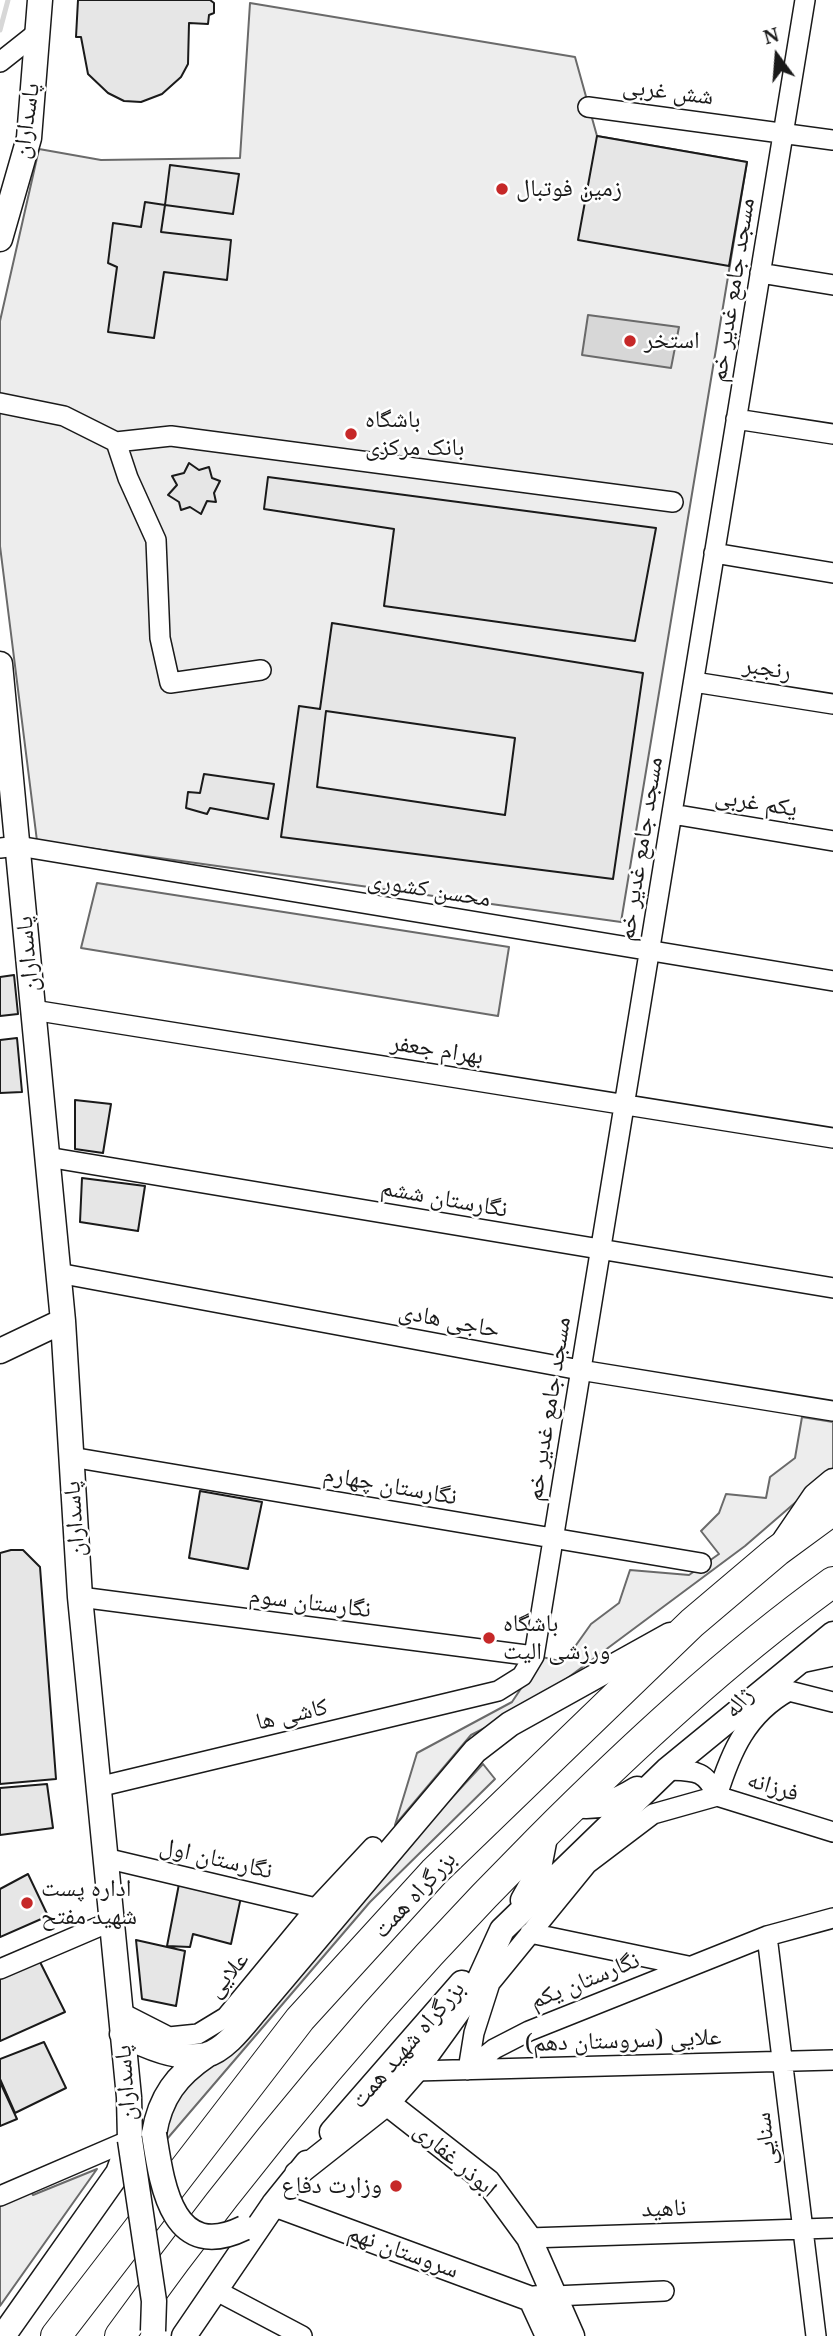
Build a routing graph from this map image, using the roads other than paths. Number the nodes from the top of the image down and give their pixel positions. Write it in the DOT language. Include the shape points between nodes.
graph roads {
  1 [pos="40,0"];
  2 [pos="805,0"];
  3 [pos="38,32"];
  4 [pos="0,62"];
  5 [pos="588,107"];
  6 [pos="783,132"];
  7 [pos="833,140"];
  8 [pos="0,239"];
  9 [pos="761,273"];
  10 [pos="833,285"];
  11 [pos="0,403"];
  12 [pos="736,419"];
  13 [pos="833,434"];
  14 [pos="116,442"];
  15 [pos="673,502"];
  16 [pos="714,554"];
  17 [pos="833,573"];
  18 [pos="261,670"];
  19 [pos="1,678"];
  20 [pos="694,682"];
  21 [pos="833,704"];
  22 [pos="672,814"];
  23 [pos="833,841"];
  24 [pos="9,847"];
  25 [pos="649,951"];
  26 [pos="833,981"];
  27 [pos="33,1010"];
  28 [pos="624,1105"];
  29 [pos="833,1138"];
  30 [pos="47,1157"];
  31 [pos="600,1251"];
  32 [pos="58,1273"];
  33 [pos="833,1288"];
  34 [pos="63,1321"];
  35 [pos="0,1352"];
  36 [pos="580,1370"];
  37 [pos="833,1411"];
  38 [pos="71,1457"];
  39 [pos="833,1481"];
  40 [pos="833,1510"];
  41 [pos="553,1538"];
  42 [pos="777,1550"];
  43 [pos="701,1563"];
  44 [pos="833,1583"];
  45 [pos="80,1597"];
  46 [pos="692,1623"];
  47 [pos="833,1634"];
  48 [pos="534,1656"];
  49 [pos="833,1656"];
  50 [pos="796,1665"];
  51 [pos="833,1702"];
  52 [pos="667,1770"];
  53 [pos="98,1787"];
  54 [pos="717,1796"];
  55 [pos="573,1805"];
  56 [pos="546,1832"];
  57 [pos="833,1832"];
  58 [pos="373,1847"];
  59 [pos="105,1858"];
  60 [pos="316,1908"];
  61 [pos="833,1918"];
  62 [pos="112,1921"];
  63 [pos="502,1930"];
  64 [pos="530,1933"];
  65 [pos="766,1936"];
  66 [pos="688,1966"];
  67 [pos="0,1969"];
  68 [pos="121,2023"];
  69 [pos="207,2055"];
  70 [pos="833,2060"];
  71 [pos="781,2061"];
  72 [pos="468,2070"];
  73 [pos="415,2071"];
  74 [pos="387,2103"];
  75 [pos="328,2137"];
  76 [pos="130,2140"];
  77 [pos="297,2174"];
  78 [pos="0,2196"];
  79 [pos="274,2204"];
  80 [pos="833,2228"];
  81 [pos="801,2229"];
  82 [pos="245,2237"];
  83 [pos="529,2238"];
  84 [pos="215,2290"];
  85 [pos="664,2291"];
  86 [pos="543,2298"];
  87 [pos="152,2334"];
  88 [pos="3,2336"];
  89 [pos="56,2336"];
  90 [pos="120,2336"];
  91 [pos="184,2336"];
  92 [pos="302,2336"];
  93 [pos="548,2336"];
  94 [pos="572,2336"];
  95 [pos="816,2336"];
  1 -- 3 [label="main road, پاسداران"];
  2 -- 6 [label="street, مسجد جامع غدیر خم"];
  3 -- 4 [label="street"];
  3 -- 8 [label="main road, پاسداران" via="29,138"];
  5 -- 6 [label="street, شش غربی"];
  6 -- 7 [label="street, شش غربی"];
  6 -- 9 [label="street, مسجد جامع غدیر خم"];
  9 -- 10 [label="street"];
  9 -- 12 [label="street, مسجد جامع غدیر خم"];
  11 -- 14 [label="street" via="64,416"];
  12 -- 13 [label="street"];
  12 -- 16 [label="street, مسجد جامع غدیر خم"];
  14 -- 15 [label="street" via="170,436"];
  14 -- 18 [label="street" via="156,540 160,638 170,683"];
  16 -- 17 [label="street"];
  16 -- 20 [label="street, مسجد جامع غدیر خم"];
  19 -- 24 [label="main road, پاسداران"];
  20 -- 21 [label="street, رنجبر"];
  20 -- 22 [label="street, مسجد جامع غدیر خم"];
  22 -- 23 [label="street, یکم غربی"];
  22 -- 25 [label="street, مسجد جامع غدیر خم"];
  24 -- 25 [label="street, محسن کشوری"];
  24 -- 27 [label="main road, پاسداران"];
  25 -- 26 [label="street, محسن کشوری"];
  25 -- 28 [label="street, مسجد جامع غدیر خم"];
  27 -- 28 [label="street, بهرام جعفر"];
  27 -- 30 [label="main road, پاسداران"];
  28 -- 29 [label="street, بهرام جعفر"];
  28 -- 31 [label="street, مسجد جامع غدیر خم"];
  30 -- 31 [label="street, نگارستان ششم"];
  30 -- 32 [label="main road, پاسداران"];
  31 -- 33 [label="street, نگارستان ششم"];
  31 -- 36 [label="street, مسجد جامع غدیر خم"];
  32 -- 34 [label="main road, پاسداران"];
  32 -- 36 [label="street, حاجی هادی"];
  34 -- 35 [label="main road"];
  34 -- 38 [label="main road, پاسداران"];
  36 -- 37 [label="street, حاجی هادی"];
  36 -- 41 [label="street, مسجد جامع غدیر خم"];
  38 -- 41 [label="street, نگارستان چهارم"];
  38 -- 45 [label="main road, پاسداران"];
  39 -- 42 [label="main road" via="815,1496"];
  40 -- 42 [label="highway, بزرگراه همت"];
  41 -- 43 [label="street, نگارستان چهارم"];
  41 -- 48 [label="street, مسجد جامع غدیر خم"];
  42 -- 46 [label="highway, بزرگراه همت"];
  44 -- 55 [label="highway, بزرگراه همت" via="740,1655"];
  45 -- 48 [label="street, نگارستان سوم"];
  45 -- 53 [label="main road, پاسداران"];
  46 -- 69 [label="main road" via="510,1724 475,1751 258,2008"];
  46 -- 89 [label="highway, بزرگراه همت" via="434,1872 300,2019"];
  47 -- 50 [label="main road"];
  48 -- 53 [label="street, کاشی ها" via="522,1676 498,1691"];
  49 -- 50 [label="street"];
  50 -- 52 [label="main road"];
  51 -- 54 [label="street, ژاله" via="789,1691 774,1699 751,1719 730,1756"];
  52 -- 54 [label="street, فرزانه" via="694,1771 709,1779"];
  52 -- 55 [label="main road" via="617,1801 589,1808"];
  52 -- 63 [label="main road"];
  53 -- 59 [label="main road, پاسداران"];
  54 -- 57 [label="street, فرزانه"];
  54 -- 64 [label="street" via="653,1814 612,1843 587,1864"];
  55 -- 56 [label="highway, بزرگراه همت"];
  56 -- 63 [label="main road, بزرگراه شهید همت" via="538,1873"];
  56 -- 90 [label="highway, بزرگراه همت" via="338,2054 193,2234"];
  58 -- 60 [label="street, علایی"];
  59 -- 60 [label="street, نگارستان اول"];
  59 -- 62 [label="main road, پاسداران"];
  60 -- 68 [label="street, علایی" via="226,2017 198,2034 169,2037"];
  61 -- 65 [label="street, نگارستان یکم"];
  62 -- 67 [label="street"];
  62 -- 68 [label="main road, پاسداران"];
  63 -- 73 [label="main road" via="477,1985"];
  63 -- 75 [label="main road, بزرگراه شهید همت" via="454,1993"];
  64 -- 66 [label="street, نگارستان یکم"];
  64 -- 72 [label="street" via="490,1983"];
  65 -- 66 [label="street, نگارستان یکم"];
  65 -- 71 [label="street, سنایی"];
  66 -- 72 [label="street, نگارستان یکم" via="529,2031 494,2049"];
  68 -- 69 [label="main road" via="164,2051"];
  68 -- 76 [label="main road, پاسداران"];
  69 -- 82 [label="main road, bridge" via="168,2091 160,2104 154,2134 169,2204 184,2226 198,2235"];
  70 -- 71 [label="street, علایی (سروستان دهم)"];
  71 -- 72 [label="street, علایی (سروستان دهم)"];
  71 -- 81 [label="street, سنایی"];
  72 -- 73 [label="street, علایی (سروستان دهم)"];
  73 -- 74 [label="main road"];
  74 -- 77 [label="main road"];
  74 -- 83 [label="main road, ابوذر غفاری" via="488,2182"];
  75 -- 77 [label="main road, بزرگراه شهید همت"];
  75 -- 82 [label="main road"];
  76 -- 78 [label="street"];
  76 -- 87 [label="main road, bridge" via="153,2301"];
  76 -- 88 [label="main road, پاسداران" via="118,2173"];
  77 -- 79 [label="main road, بزرگراه شهید همت"];
  79 -- 82 [label="main road, بزرگراه شهید همت"];
  79 -- 86 [label="main road, سروستان نهم"];
  80 -- 81 [label="street, ناهید"];
  81 -- 83 [label="street, ناهید"];
  81 -- 95 [label="street, سنایی"];
  82 -- 84 [label="main road"];
  83 -- 86 [label="main road, ابوذر غفاری"];
  84 -- 91 [label="main road"];
  84 -- 92 [label="street"];
  85 -- 86 [label="street, سروستان نهم"];
  86 -- 93 [label="main road, ابوذر غفاری"];
  86 -- 94 [label="main road, ابوذر غفاری"];
}
